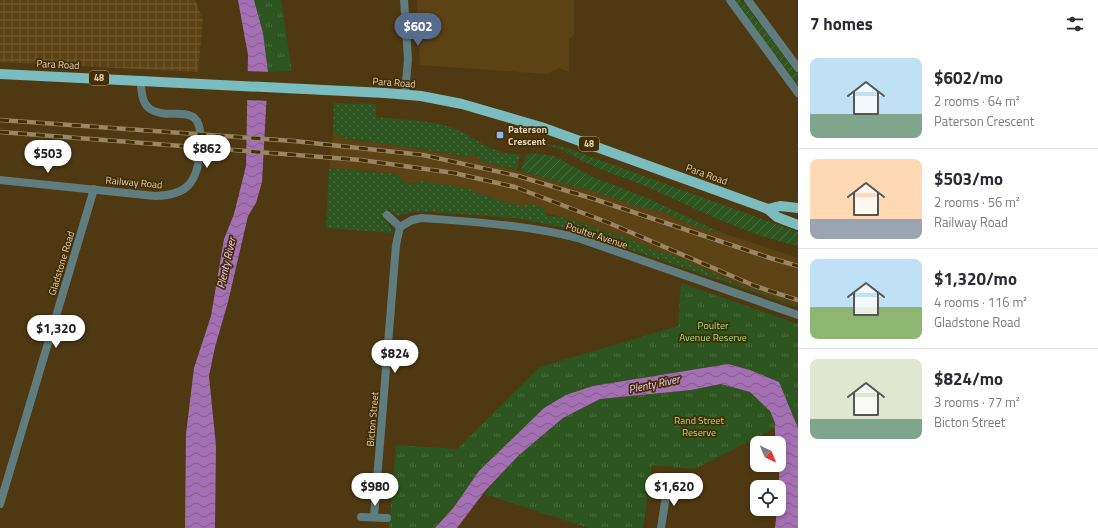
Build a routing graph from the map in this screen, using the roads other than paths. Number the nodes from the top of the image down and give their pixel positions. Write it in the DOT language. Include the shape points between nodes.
graph roads {
  1 [pos="404,0"];
  2 [pos="730,0"];
  3 [pos="748,0"];
  4 [pos="798,68"];
  5 [pos="0,74"];
  6 [pos="140,80"];
  7 [pos="798,93"];
  8 [pos="405,94"];
  9 [pos="0,180"];
  10 [pos="94,189"];
  11 [pos="798,208"];
  12 [pos="768,209"];
  13 [pos="387,215"];
  14 [pos="798,225"];
  15 [pos="400,226"];
  16 [pos="798,315"];
  17 [pos="668,483"];
  18 [pos="0,504"];
  19 [pos="361,516"];
  20 [pos="374,517"];
  21 [pos="387,518"];
  22 [pos="661,528"];
  1 -- 8 [label="street" via="408,59"];
  2 -- 7 [label="street"];
  3 -- 4 [label="street"];
  5 -- 6 [label="main road, Para Road / 48"];
  6 -- 8 [label="main road, Para Road / 48"];
  6 -- 10 [label="street, Railway Road" via="144,102 150,109 185,114 199,125 200,157 193,179 181,190 162,196"];
  8 -- 12 [label="main road, Para Road / 48" via="462,104 541,127"];
  9 -- 10 [label="street, Railway Road"];
  10 -- 18 [label="street, Gladstone Road"];
  11 -- 12 [label="main road, Para Road / 48" via="780,206"];
  12 -- 14 [label="main road, Para Road / 48" via="778,217"];
  13 -- 15 [label="street"];
  15 -- 16 [label="street, Poulter Avenue" via="422,218 552,231"];
  15 -- 20 [label="street, Bicton Street" via="396,245"];
  17 -- 22 [label="street"];
  19 -- 20 [label="street"];
  20 -- 21 [label="street"];
}
